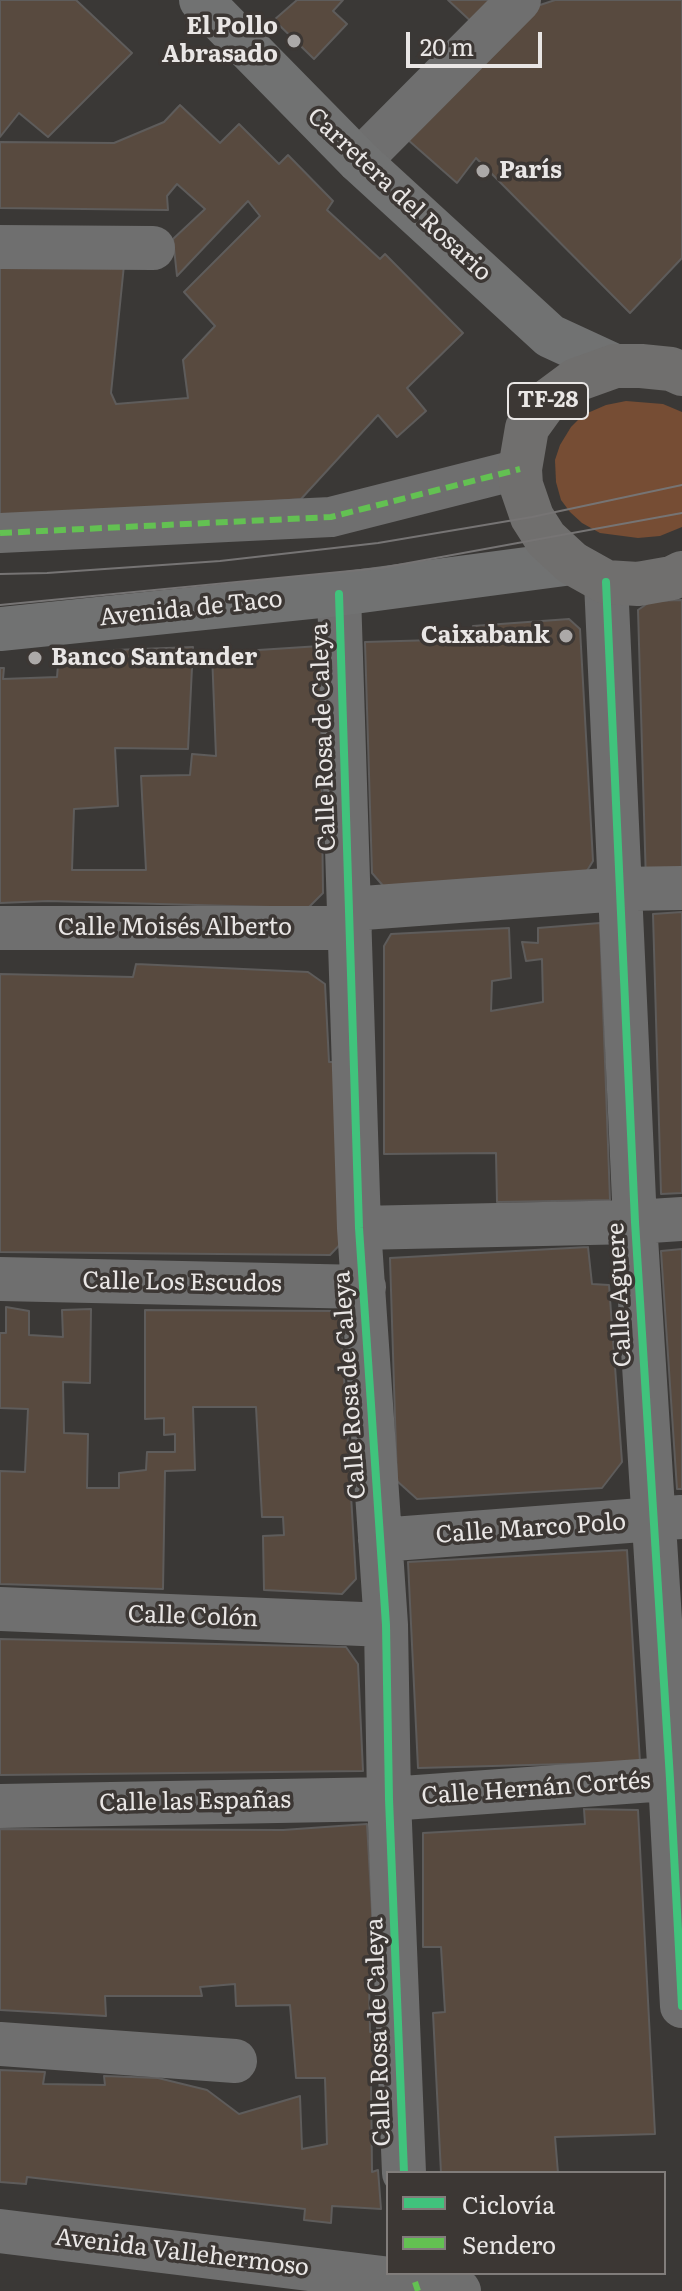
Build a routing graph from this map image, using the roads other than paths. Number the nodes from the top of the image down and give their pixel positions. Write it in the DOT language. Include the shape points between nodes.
graph roads {
  1 [pos="201,0"];
  2 [pos="519,0"];
  3 [pos="359,161"];
  4 [pos="0,247"];
  5 [pos="153,248"];
  6 [pos="615,366"];
  7 [pos="682,374"];
  8 [pos="520,469"];
  9 [pos="0,533"];
  10 [pos="589,573"];
  11 [pos="682,573"];
  12 [pos="339,594"];
  13 [pos="0,629"];
  14 [pos="682,888"];
  15 [pos="620,889"];
  16 [pos="350,919"];
  17 [pos="0,928"];
  18 [pos="682,1219"];
  19 [pos="635,1222"];
  20 [pos="359,1228"];
  21 [pos="0,1279"];
  22 [pos="364,1287"];
  23 [pos="668,1518"];
  24 [pos="380,1540"];
  25 [pos="0,1609"];
  26 [pos="386,1625"];
  27 [pos="676,1779"];
  28 [pos="389,1799"];
  29 [pos="0,1806"];
  30 [pos="682,2006"];
  31 [pos="0,2044"];
  32 [pos="235,2061"];
  33 [pos="404,2171"];
  34 [pos="0,2231"];
  35 [pos="416,2282"];
  36 [pos="459,2291"];
  1 -- 3 [label="main road, Carretera del Rosario"];
  2 -- 3 [label="street"];
  3 -- 6 [label="main road, Carretera del Rosario" via="550,336"];
  4 -- 5 [label="street"];
  6 -- 7 [label="main road, TF-28"];
  6 -- 8 [label="main road, TF-28" via="576,380 545,403 527,428"];
  8 -- 9 [label="street" via="331,517"];
  8 -- 10 [label="main road, TF-28" via="532,517 546,539"];
  10 -- 11 [label="main road" via="638,584"];
  10 -- 12 [label="main road, Avenida de Taco"];
  10 -- 15 [label="street, Calle Aguere"];
  12 -- 13 [label="main road, Avenida de Taco"];
  12 -- 16 [label="street, Calle Rosa de Caleya"];
  14 -- 15 [label="street, Calle Moisés Alberto"];
  15 -- 16 [label="street, Calle Moisés Alberto"];
  15 -- 19 [label="street, Calle Aguere"];
  16 -- 17 [label="street, Calle Moisés Alberto"];
  16 -- 20 [label="street, Calle Rosa de Caleya"];
  18 -- 19 [label="street"];
  19 -- 20 [label="street"];
  19 -- 23 [label="street, Calle Aguere"];
  20 -- 22 [label="street, Calle Rosa de Caleya"];
  21 -- 22 [label="street, Calle Los Escudos"];
  22 -- 24 [label="street, Calle Rosa de Caleya"];
  23 -- 24 [label="street, Calle Marco Polo"];
  23 -- 27 [label="street, Calle Aguere"];
  24 -- 26 [label="street, Calle Rosa de Caleya"];
  25 -- 26 [label="street, Calle Colón"];
  26 -- 28 [label="street, Calle Rosa de Caleya"];
  27 -- 28 [label="street, Calle Hernán Cortés"];
  27 -- 30 [label="street, Calle Aguere"];
  28 -- 29 [label="street, Calle las Españas"];
  28 -- 33 [label="street, Calle Rosa de Caleya"];
  31 -- 32 [label="street"];
  34 -- 35 [label="street, Avenida Vallehermoso"];
  35 -- 36 [label="street, Avenida Vallehermoso"];
}
